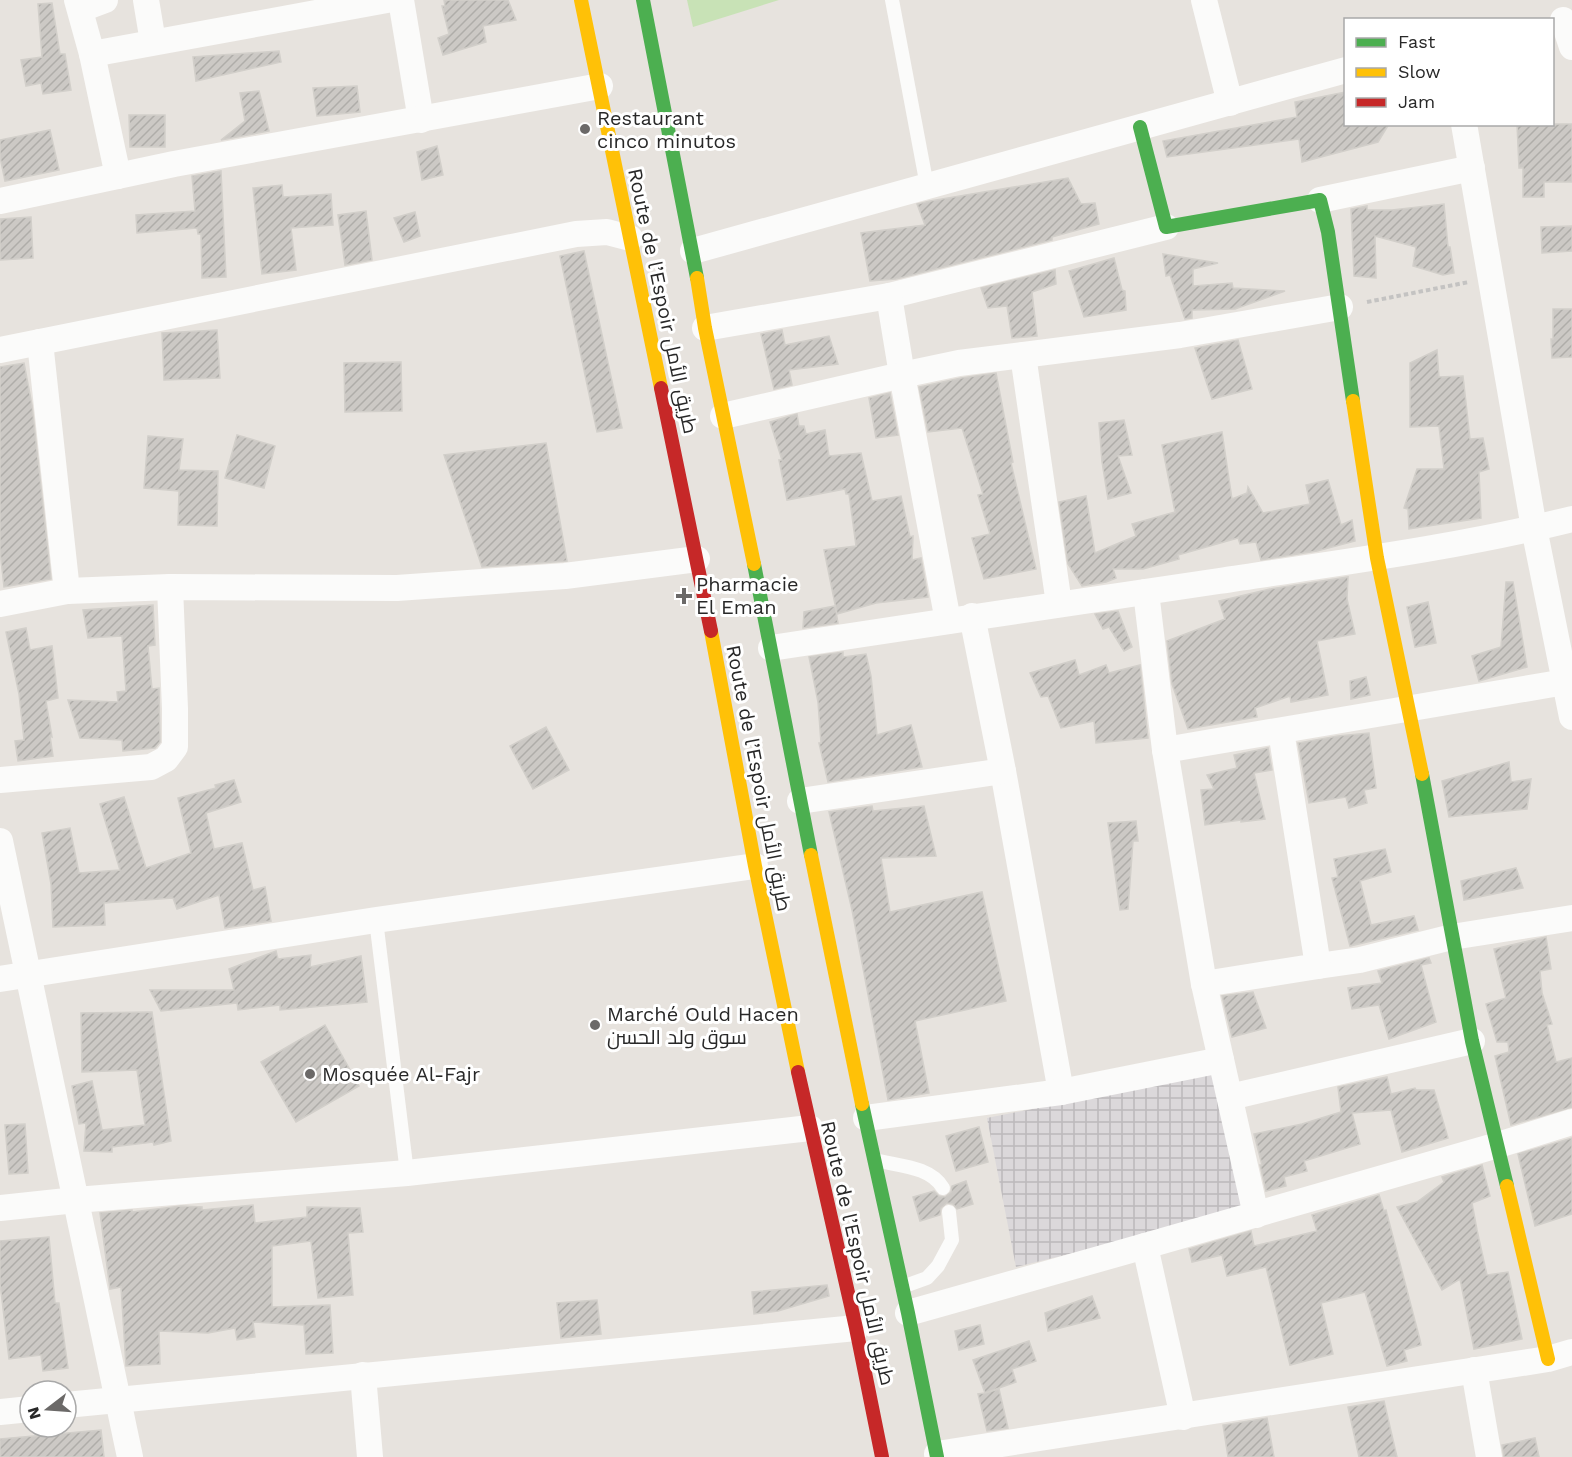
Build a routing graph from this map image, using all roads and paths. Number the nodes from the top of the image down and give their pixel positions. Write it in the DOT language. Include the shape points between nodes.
graph roads {
  1 [pos="105,0"];
  2 [pos="146,0"];
  3 [pos="387,0"];
  4 [pos="401,0"];
  5 [pos="581,0"];
  6 [pos="643,0"];
  7 [pos="892,0"];
  8 [pos="1204,0"];
  9 [pos="79,4"];
  10 [pos="1562,20"];
  11 [pos="153,42"];
  12 [pos="1572,48"];
  13 [pos="92,54"];
  14 [pos="1344,71"];
  15 [pos="600,86"];
  16 [pos="1230,103"];
  17 [pos="421,120"];
  18 [pos="1464,126"];
  19 [pos="1140,127"];
  20 [pos="1472,168"];
  21 [pos="118,176"];
  22 [pos="927,186"];
  23 [pos="0,200"];
  24 [pos="1320,200"];
  25 [pos="1166,227"];
  26 [pos="630,238"];
  27 [pos="693,251"];
  28 [pos="1492,278"];
  29 [pos="889,296"];
  30 [pos="1340,307"];
  31 [pos="705,328"];
  32 [pos="40,342"];
  33 [pos="0,350"];
  34 [pos="1023,355"];
  35 [pos="902,375"];
  36 [pos="723,416"];
  37 [pos="1572,519"];
  38 [pos="1534,528"];
  39 [pos="1377,558"];
  40 [pos="697,559"];
  41 [pos="170,587"];
  42 [pos="67,591"];
  43 [pos="1146,592"];
  44 [pos="0,603"];
  45 [pos="1059,604"];
  46 [pos="960,619"];
  47 [pos="771,648"];
  48 [pos="1565,682"];
  49 [pos="1409,707"];
  50 [pos="1572,717"];
  51 [pos="1281,731"];
  52 [pos="1165,750"];
  53 [pos="1003,771"];
  54 [pos="0,780"];
  55 [pos="800,801"];
  56 [pos="0,841"];
  57 [pos="754,866"];
  58 [pos="1572,918"];
  59 [pos="376,920"];
  60 [pos="1452,937"];
  61 [pos="1318,966"];
  62 [pos="28,974"];
  63 [pos="0,979"];
  64 [pos="1204,984"];
  65 [pos="1472,1041"];
  66 [pos="1221,1060"];
  67 [pos="1061,1092"];
  68 [pos="1230,1097"];
  69 [pos="866,1118"];
  70 [pos="1572,1122"];
  71 [pos="810,1128"];
  72 [pos="1498,1145"];
  73 [pos="873,1160"];
  74 [pos="406,1173"];
  75 [pos="943,1188"];
  76 [pos="76,1200"];
  77 [pos="0,1208"];
  78 [pos="949,1212"];
  79 [pos="1256,1215"];
  80 [pos="1145,1246"];
  81 [pos="902,1287"];
  82 [pos="908,1313"];
  83 [pos="856,1328"];
  84 [pos="1560,1355"];
  85 [pos="1474,1370"];
  86 [pos="363,1375"];
  87 [pos="118,1400"];
  88 [pos="78,1404"];
  89 [pos="18,1410"];
  90 [pos="0,1412"];
  91 [pos="1183,1417"];
  92 [pos="937,1455"];
  93 [pos="130,1457"];
  94 [pos="370,1457"];
  95 [pos="882,1457"];
  96 [pos="1489,1457"];
  1 -- 9 [label="street"];
  2 -- 11 [label="street"];
  3 -- 11 [label="street"];
  4 -- 17 [label="street"];
  5 -- 15 [label="main road, Route de l’Espoir طريق الأمل"];
  6 -- 27 [label="main road, Route de l’Espoir طريق الأمل"];
  7 -- 22 [label="lane"];
  8 -- 16 [label="street"];
  9 -- 13 [label="street"];
  10 -- 12 [label="street"];
  11 -- 13 [label="street"];
  13 -- 21 [label="street"];
  14 -- 16 [label="street"];
  15 -- 17 [label="street"];
  15 -- 26 [label="main road, Route de l’Espoir طريق الأمل"];
  16 -- 19 [label="street"];
  17 -- 21 [label="street"];
  18 -- 20 [label="street"];
  19 -- 22 [label="street"];
  19 -- 25 [label="main road"];
  20 -- 24 [label="street"];
  20 -- 28 [label="street"];
  21 -- 23 [label="street"];
  22 -- 27 [label="street"];
  24 -- 25 [label="main road"];
  24 -- 30 [label="main road"];
  25 -- 29 [label="street"];
  26 -- 32 [label="street" via="607,232 576,234"];
  26 -- 40 [label="main road, Route de l’Espoir طريق الأمل"];
  27 -- 31 [label="main road, Route de l’Espoir طريق الأمل"];
  28 -- 30 [label="path"];
  28 -- 38 [label="street"];
  29 -- 31 [label="street"];
  29 -- 35 [label="street"];
  30 -- 34 [label="street" via="1180,335"];
  30 -- 39 [label="main road"];
  31 -- 36 [label="main road, Route de l’Espoir طريق الأمل"];
  32 -- 33 [label="street"];
  32 -- 42 [label="street"];
  34 -- 35 [label="street"];
  34 -- 45 [label="street"];
  35 -- 36 [label="street"];
  35 -- 46 [label="street"];
  36 -- 47 [label="main road, Route de l’Espoir طريق الأمل"];
  37 -- 38 [label="street"];
  38 -- 39 [label="street"];
  38 -- 48 [label="street"];
  39 -- 43 [label="street"];
  39 -- 49 [label="main road"];
  40 -- 41 [label="street" via="565,576 397,588"];
  40 -- 57 [label="main road, Route de l’Espoir طريق الأمل"];
  41 -- 42 [label="street"];
  41 -- 54 [label="street" via="175,728 174,747 166,759 151,767"];
  42 -- 44 [label="street"];
  43 -- 45 [label="street"];
  43 -- 52 [label="street"];
  45 -- 46 [label="street"];
  46 -- 47 [label="street"];
  46 -- 53 [label="street"];
  47 -- 55 [label="main road, Route de l’Espoir طريق الأمل"];
  48 -- 49 [label="street"];
  48 -- 50 [label="street"];
  49 -- 51 [label="street"];
  49 -- 60 [label="main road"];
  51 -- 52 [label="street"];
  51 -- 61 [label="street"];
  52 -- 64 [label="street"];
  53 -- 55 [label="street"];
  53 -- 67 [label="street"];
  55 -- 69 [label="main road, Route de l’Espoir طريق الأمل"];
  56 -- 62 [label="street"];
  57 -- 59 [label="street"];
  57 -- 71 [label="main road, Route de l’Espoir طريق الأمل"];
  58 -- 60 [label="street"];
  59 -- 62 [label="street"];
  59 -- 74 [label="lane"];
  60 -- 61 [label="street" via="1360,960"];
  60 -- 65 [label="main road"];
  61 -- 64 [label="street"];
  62 -- 63 [label="street"];
  62 -- 76 [label="street"];
  64 -- 66 [label="street"];
  65 -- 68 [label="street"];
  65 -- 72 [label="main road"];
  66 -- 67 [label="street"];
  66 -- 68 [label="street"];
  67 -- 69 [label="street"];
  68 -- 79 [label="street"];
  69 -- 73 [label="main road, Route de l’Espoir طريق الأمل"];
  70 -- 72 [label="street"];
  71 -- 74 [label="street"];
  71 -- 83 [label="main road, Route de l’Espoir طريق الأمل"];
  72 -- 79 [label="street"];
  72 -- 84 [label="main road"];
  73 -- 75 [label="lane" via="925,1172 937,1178"];
  73 -- 81 [label="main road, Route de l’Espoir طريق الأمل"];
  74 -- 76 [label="street"];
  76 -- 77 [label="street"];
  76 -- 87 [label="street"];
  78 -- 81 [label="lane" via="952,1240 938,1266 927,1278"];
  79 -- 80 [label="street"];
  80 -- 82 [label="street"];
  80 -- 91 [label="street"];
  81 -- 82 [label="main road, Route de l’Espoir طريق الأمل"];
  82 -- 92 [label="main road, Route de l’Espoir طريق الأمل"];
  83 -- 86 [label="street"];
  83 -- 95 [label="main road, Route de l’Espoir طريق الأمل"];
  84 -- 85 [label="street"];
  85 -- 91 [label="street"];
  85 -- 96 [label="street"];
  86 -- 87 [label="street"];
  86 -- 94 [label="street"];
  87 -- 88 [label="street"];
  87 -- 93 [label="street"];
  89 -- 90 [label="street"];
  91 -- 92 [label="street"];
}
